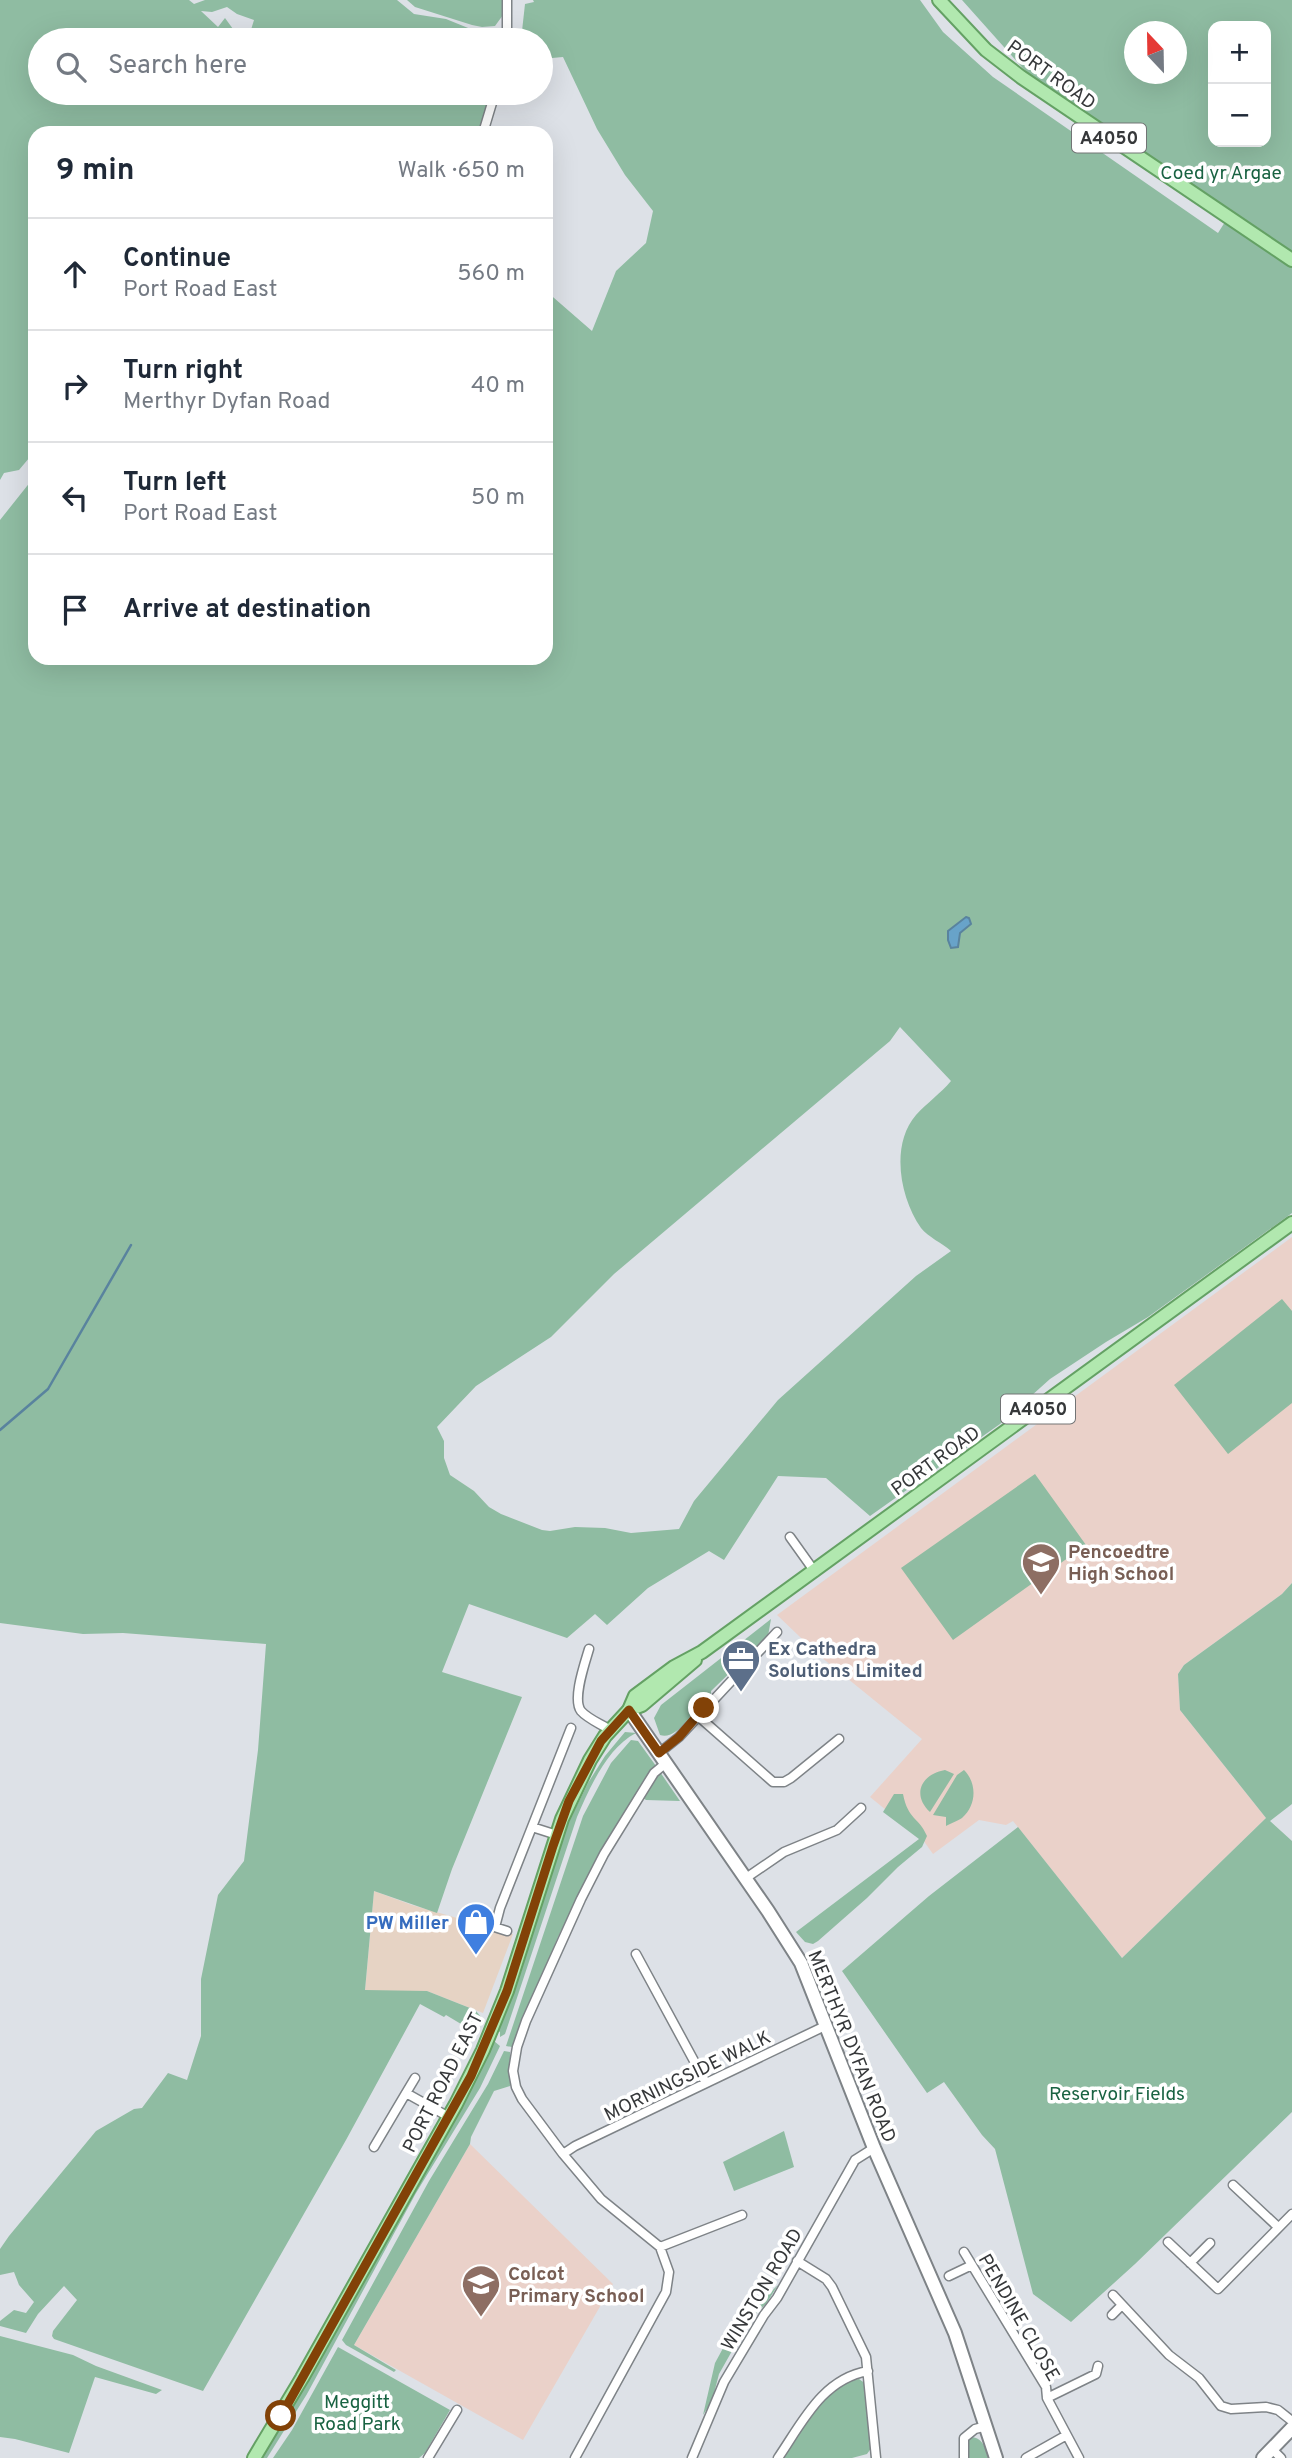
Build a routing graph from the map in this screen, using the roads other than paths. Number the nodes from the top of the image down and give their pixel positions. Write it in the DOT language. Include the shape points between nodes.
graph roads {
  1 [pos="508,0"];
  2 [pos="939,0"];
  3 [pos="507,28"];
  4 [pos="491,105"];
  5 [pos="485,126"];
  6 [pos="1292,260"];
  7 [pos="1292,1223"];
  8 [pos="790,1537"];
  9 [pos="815,1572"];
  10 [pos="776,1632"];
  11 [pos="589,1650"];
  12 [pos="629,1710"];
  13 [pos="698,1716"];
  14 [pos="571,1728"];
  15 [pos="610,1730"];
  16 [pos="839,1739"];
  17 [pos="663,1758"];
  18 [pos="861,1808"];
  19 [pos="532,1827"];
  20 [pos="557,1835"];
  21 [pos="746,1878"];
  22 [pos="485,1924"];
  23 [pos="495,1927"];
  24 [pos="507,1931"];
  25 [pos="636,1954"];
  26 [pos="825,2026"];
  27 [pos="415,2078"];
  28 [pos="706,2083"];
  29 [pos="406,2093"];
  30 [pos="449,2117"];
  31 [pos="380,2143"];
  32 [pos="874,2148"];
  33 [pos="563,2154"];
  34 [pos="1233,2185"];
  35 [pos="1292,2214"];
  36 [pos="742,2215"];
  37 [pos="1278,2228"];
  38 [pos="1168,2242"];
  39 [pos="1209,2243"];
  40 [pos="660,2246"];
  41 [pos="964,2252"];
  42 [pos="797,2261"];
  43 [pos="1190,2263"];
  44 [pos="972,2265"];
  45 [pos="949,2276"];
  46 [pos="1113,2295"];
  47 [pos="1122,2305"];
  48 [pos="1112,2315"];
  49 [pos="1098,2366"];
  50 [pos="868,2371"];
  51 [pos="1047,2398"];
  52 [pos="457,2410"];
  53 [pos="1292,2421"];
  54 [pos="987,2426"];
  55 [pos="1292,2428"];
  56 [pos="1065,2436"];
  57 [pos="1272,2455"];
  58 [pos="876,2457"];
  59 [pos="254,2458"];
  60 [pos="428,2458"];
  61 [pos="575,2458"];
  62 [pos="692,2458"];
  63 [pos="778,2458"];
  64 [pos="864,2458"];
  65 [pos="964,2458"];
  66 [pos="996,2458"];
  67 [pos="1026,2458"];
  68 [pos="1079,2458"];
  1 -- 3 [label="street"];
  2 -- 6 [label="main road, PORT ROAD / A4050" via="986,50 1034,87"];
  4 -- 5 [label="street"];
  7 -- 9 [label="main road, PORT ROAD / A4050"];
  8 -- 9 [label="street"];
  9 -- 12 [label="main road, PORT ROAD / A4050" via="702,1652 642,1705"];
  10 -- 13 [label="street"];
  11 -- 15 [label="street" via="578,1705"];
  12 -- 15 [label="main road, PORT ROAD EAST / A4050"];
  12 -- 17 [label="street, MERTHYR DYFAN ROAD"];
  13 -- 16 [label="street" via="773,1782 791,1779"];
  13 -- 17 [label="street"];
  14 -- 19 [label="street"];
  15 -- 20 [label="main road, PORT ROAD EAST / A4050" via="581,1775"];
  17 -- 21 [label="street, MERTHYR DYFAN ROAD"];
  17 -- 33 [label="street" via="604,1854 551,1962 517,2047 516,2087"];
  18 -- 21 [label="street" via="837,1830 784,1852"];
  19 -- 20 [label="street"];
  19 -- 23 [label="street"];
  20 -- 30 [label="main road, PORT ROAD EAST / A4050" via="501,2009"];
  21 -- 26 [label="street, MERTHYR DYFAN ROAD" via="796,1954"];
  22 -- 23 [label="street"];
  23 -- 24 [label="street"];
  25 -- 28 [label="street"];
  26 -- 28 [label="street, MORNINGSIDE WALK"];
  26 -- 32 [label="street, MERTHYR DYFAN ROAD"];
  27 -- 29 [label="street"];
  28 -- 33 [label="street, MORNINGSIDE WALK"];
  29 -- 30 [label="street"];
  29 -- 31 [label="street"];
  30 -- 59 [label="main road, PORT ROAD EAST / A4050"];
  32 -- 42 [label="street, WINSTON ROAD" via="855,2160"];
  32 -- 54 [label="street, MERTHYR DYFAN ROAD" via="941,2298"];
  33 -- 40 [label="street" via="601,2199"];
  34 -- 37 [label="street"];
  35 -- 37 [label="street"];
  36 -- 40 [label="street"];
  37 -- 43 [label="street" via="1218,2289"];
  38 -- 43 [label="street"];
  39 -- 43 [label="street"];
  40 -- 61 [label="street" via="669,2272 666,2292"];
  41 -- 44 [label="street, PENDINE CLOSE"];
  42 -- 50 [label="street" via="832,2287 866,2357"];
  42 -- 62 [label="street, WINSTON ROAD" via="724,2382"];
  44 -- 45 [label="street"];
  44 -- 51 [label="street, PENDINE CLOSE" via="1046,2387"];
  46 -- 47 [label="street"];
  47 -- 48 [label="street"];
  47 -- 53 [label="street" via="1169,2355 1199,2378 1221,2406 1266,2407"];
  49 -- 51 [label="street" via="1096,2374"];
  50 -- 58 [label="street"];
  50 -- 63 [label="street" via="829,2388"];
  51 -- 56 [label="street, PENDINE CLOSE"];
  52 -- 60 [label="street"];
  54 -- 65 [label="street" via="964,2438"];
  54 -- 66 [label="street, MERTHYR DYFAN ROAD"];
  55 -- 57 [label="street"];
  56 -- 67 [label="street"];
  56 -- 68 [label="street, PENDINE CLOSE"];
  58 -- 64 [label="street"];
}
